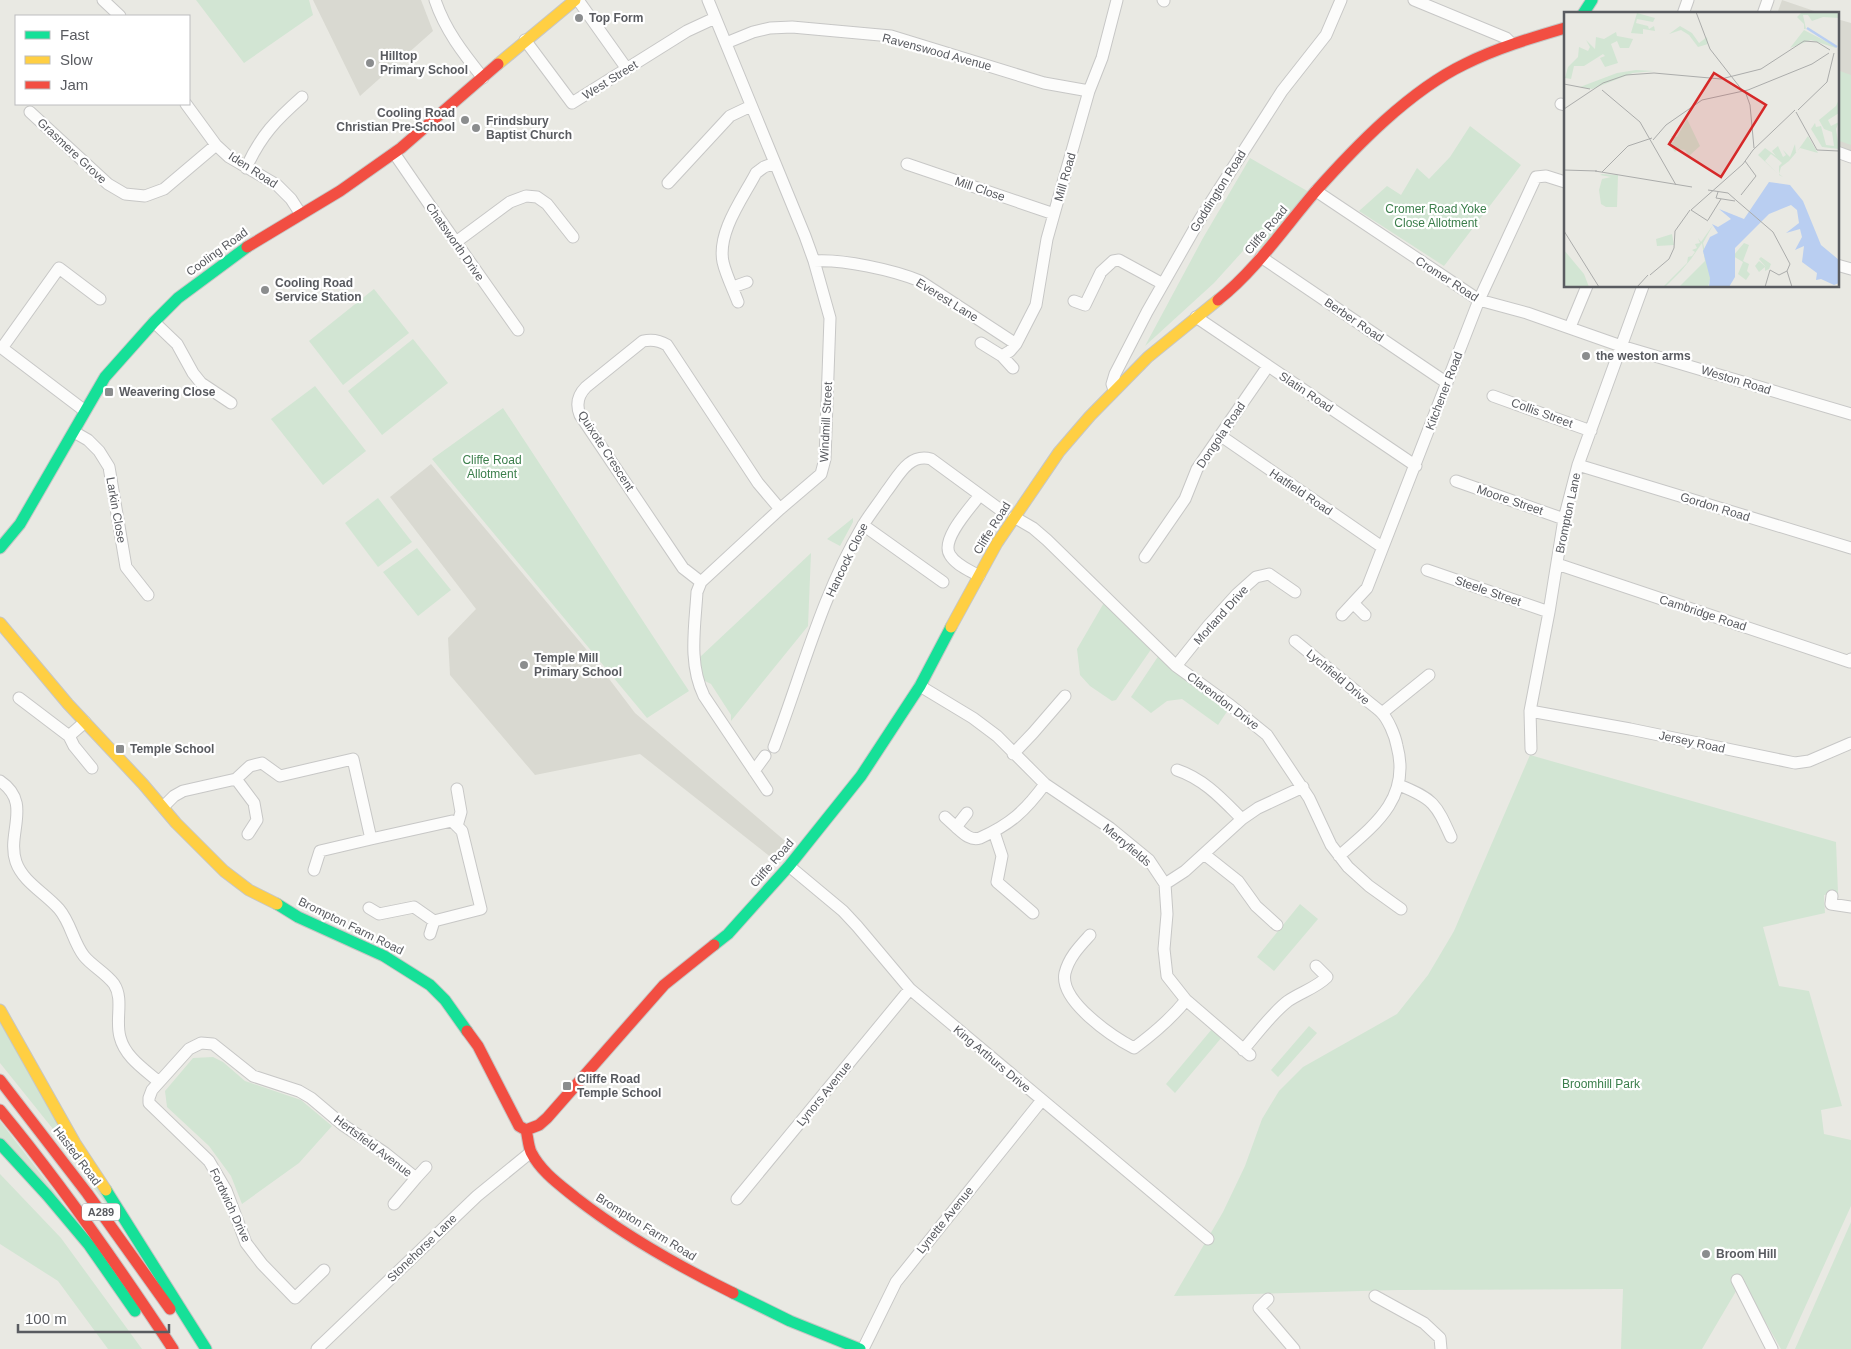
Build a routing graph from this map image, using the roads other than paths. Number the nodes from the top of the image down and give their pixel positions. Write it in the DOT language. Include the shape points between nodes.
graph roads {
  1 [pos="103,0"];
  2 [pos="435,0"];
  3 [pos="574,0"];
  4 [pos="578,0"];
  5 [pos="708,0"];
  6 [pos="1117,0"];
  7 [pos="1341,0"];
  8 [pos="1414,0"];
  9 [pos="1592,0"];
  10 [pos="1688,0"];
  11 [pos="1768,0"];
  12 [pos="1584,12"];
  13 [pos="1683,12"];
  14 [pos="1764,12"];
  15 [pos="119,15"];
  16 [pos="715,18"];
  17 [pos="1564,28"];
  18 [pos="522,43"];
  19 [pos="726,43"];
  20 [pos="1512,44"];
  21 [pos="627,69"];
  22 [pos="483,78"];
  23 [pos="1089,91"];
  24 [pos="302,97"];
  25 [pos="187,105"];
  26 [pos="751,106"];
  27 [pos="30,112"];
  28 [pos="216,144"];
  29 [pos="1838,152"];
  30 [pos="394,153"];
  31 [pos="1851,157"];
  32 [pos="775,163"];
  33 [pos="907,164"];
  34 [pos="246,168"];
  35 [pos="1564,182"];
  36 [pos="668,183"];
  37 [pos="1316,191"];
  38 [pos="300,213"];
  39 [pos="1054,214"];
  40 [pos="572,237"];
  41 [pos="456,242"];
  42 [pos="1261,257"];
  43 [pos="814,261"];
  44 [pos="1838,265"];
  45 [pos="1851,269"];
  46 [pos="747,282"];
  47 [pos="1163,284"];
  48 [pos="733,288"];
  49 [pos="1586,288"];
  50 [pos="1642,288"];
  51 [pos="100,299"];
  52 [pos="1479,300"];
  53 [pos="1074,301"];
  54 [pos="738,302"];
  55 [pos="1196,317"];
  56 [pos="154,322"];
  57 [pos="1570,327"];
  58 [pos="518,330"];
  59 [pos="981,343"];
  60 [pos="1621,346"];
  61 [pos="1009,350"];
  62 [pos="1268,366"];
  63 [pos="1013,368"];
  64 [pos="1447,383"];
  65 [pos="1114,390"];
  66 [pos="1493,396"];
  67 [pos="231,403"];
  68 [pos="85,411"];
  69 [pos="1851,414"];
  70 [pos="1591,431"];
  71 [pos="74,432"];
  72 [pos="1221,436"];
  73 [pos="1578,465"];
  74 [pos="1416,466"];
  75 [pos="1456,481"];
  76 [pos="980,495"];
  77 [pos="780,509"];
  78 [pos="1002,511"];
  79 [pos="1014,517"];
  80 [pos="1564,519"];
  81 [pos="863,525"];
  82 [pos="1382,547"];
  83 [pos="0,548"];
  84 [pos="1851,548"];
  85 [pos="1145,557"];
  86 [pos="1557,564"];
  87 [pos="1427,570"];
  88 [pos="979,576"];
  89 [pos="701,582"];
  90 [pos="943,582"];
  91 [pos="1295,592"];
  92 [pos="148,595"];
  93 [pos="1353,604"];
  94 [pos="1549,612"];
  95 [pos="1342,615"];
  96 [pos="1365,615"];
  97 [pos="0,623"];
  98 [pos="1295,641"];
  99 [pos="1850,660"];
  100 [pos="1176,666"];
  101 [pos="1429,675"];
  102 [pos="920,686"];
  103 [pos="1064,696"];
  104 [pos="19,698"];
  105 [pos="1530,711"];
  106 [pos="1382,713"];
  107 [pos="85,722"];
  108 [pos="69,736"];
  109 [pos="1851,742"];
  110 [pos="774,747"];
  111 [pos="1531,749"];
  112 [pos="1013,754"];
  113 [pos="765,756"];
  114 [pos="92,768"];
  115 [pos="1176,770"];
  116 [pos="754,771"];
  117 [pos="236,779"];
  118 [pos="0,781"];
  119 [pos="1045,784"];
  120 [pos="1399,785"];
  121 [pos="1303,787"];
  122 [pos="457,789"];
  123 [pos="767,790"];
  124 [pos="162,806"];
  125 [pos="967,813"];
  126 [pos="944,817"];
  127 [pos="1242,819"];
  128 [pos="457,826"];
  129 [pos="956,827"];
  130 [pos="994,832"];
  131 [pos="248,834"];
  132 [pos="1451,837"];
  133 [pos="371,839"];
  134 [pos="1204,854"];
  135 [pos="1339,856"];
  136 [pos="789,866"];
  137 [pos="314,870"];
  138 [pos="1165,884"];
  139 [pos="1832,896"];
  140 [pos="1851,907"];
  141 [pos="369,908"];
  142 [pos="1402,909"];
  143 [pos="1033,913"];
  144 [pos="434,921"];
  145 [pos="1277,925"];
  146 [pos="430,934"];
  147 [pos="1090,935"];
  148 [pos="1316,966"];
  149 [pos="910,989"];
  150 [pos="1186,1000"];
  151 [pos="0,1010"];
  152 [pos="0,1080"];
  153 [pos="159,1082"];
  154 [pos="1042,1100"];
  155 [pos="0,1110"];
  156 [pos="526,1130"];
  157 [pos="0,1144"];
  158 [pos="531,1152"];
  159 [pos="426,1167"];
  160 [pos="416,1178"];
  161 [pos="737,1199"];
  162 [pos="394,1204"];
  163 [pos="1208,1239"];
  164 [pos="324,1270"];
  165 [pos="1737,1280"];
  166 [pos="1374,1296"];
  167 [pos="1268,1299"];
  168 [pos="163,1349"];
  169 [pos="173,1349"];
  170 [pos="195,1349"];
  171 [pos="206,1349"];
  172 [pos="317,1349"];
  173 [pos="862,1349"];
  174 [pos="1294,1349"];
  175 [pos="1441,1349"];
  176 [pos="1772,1349"];
  1 -- 15 [label="street"];
  2 -- 22 [label="street" via="444,25"];
  3 -- 18 [label="main road, Cooling Road"];
  4 -- 21 [label="street"];
  5 -- 16 [label="street, Windmill Street"];
  6 -- 23 [label="street, Mill Road" via="1102,58"];
  7 -- 47 [label="street, Goddington Road" via="1326,35 1250,139"];
  8 -- 20 [label="street" via="1506,38"];
  9 -- 12 [label="main road"];
  10 -- 13 [label="street"];
  11 -- 14 [label="street"];
  16 -- 19 [label="street, Windmill Street"];
  16 -- 21 [label="street, West Street" via="687,31"];
  17 -- 20 [label="main road, Cliffe Road"];
  18 -- 21 [label="street, West Street" via="572,103"];
  18 -- 22 [label="main road, Cooling Road"];
  19 -- 23 [label="street, Ravenswood Avenue" via="753,32 792,26 891,36 1044,83"];
  19 -- 26 [label="street, Windmill Street"];
  20 -- 37 [label="main road, Cliffe Road" via="1458,67 1418,94 1381,123"];
  22 -- 30 [label="main road, Cooling Road"];
  23 -- 39 [label="street, Mill Road"];
  24 -- 34 [label="street" via="266,131"];
  25 -- 28 [label="street, Iden Road"];
  26 -- 32 [label="street, Windmill Street"];
  26 -- 36 [label="street" via="730,116"];
  27 -- 28 [label="street, Grasmere Grove" via="108,184 125,194 145,196 164,189"];
  28 -- 34 [label="street, Iden Road"];
  29 -- 31 [label="street"];
  30 -- 38 [label="main road, Cooling Road" via="340,191"];
  30 -- 41 [label="street, Chatsworth Drive"];
  32 -- 43 [label="street, Windmill Street"];
  32 -- 48 [label="street" via="756,173 725,231 722,258"];
  33 -- 39 [label="street, Mill Close"];
  34 -- 38 [label="street, Iden Road" via="277,185"];
  35 -- 52 [label="street, Kitchener Road" via="1546,176 1536,177"];
  37 -- 42 [label="main road, Cliffe Road"];
  37 -- 52 [label="street, Cromer Road"];
  38 -- 56 [label="main road, Cooling Road" via="208,273"];
  39 -- 61 [label="street, Mill Road" via="1036,305"];
  40 -- 41 [label="street" via="547,204 537,197 526,196 510,202"];
  41 -- 58 [label="street, Chatsworth Drive"];
  42 -- 55 [label="main road, Cliffe Road" via="1230,291"];
  42 -- 64 [label="street, Berber Road"];
  43 -- 61 [label="street, Everest Lane" via="861,266 920,281"];
  43 -- 77 [label="street, Windmill Street" via="830,318 825,460 821,474"];
  44 -- 45 [label="street"];
  46 -- 48 [label="street"];
  47 -- 53 [label="street" via="1119,260 1112,261 1101,272 1084,305"];
  47 -- 65 [label="street, Goddington Road" via="1115,374"];
  48 -- 54 [label="street"];
  49 -- 57 [label="street"];
  50 -- 60 [label="street, Brompton Lane"];
  51 -- 68 [label="street" via="59,268 2,348"];
  52 -- 57 [label="street, Cromer Road"];
  52 -- 64 [label="street, Kitchener Road"];
  55 -- 62 [label="street, Slatin Road"];
  55 -- 65 [label="main road, Cliffe Road" via="1156,349"];
  56 -- 67 [label="street" via="178,344 201,383"];
  56 -- 68 [label="main road, Cooling Road" via="105,378"];
  57 -- 60 [label="street, Cromer Road"];
  59 -- 61 [label="street"];
  60 -- 69 [label="street, Weston Road"];
  60 -- 70 [label="street, Brompton Lane"];
  61 -- 63 [label="street"];
  62 -- 72 [label="street, Dongola Road"];
  62 -- 74 [label="street, Slatin Road"];
  64 -- 74 [label="street, Kitchener Road"];
  65 -- 79 [label="main road, Cliffe Road" via="1060,452"];
  66 -- 70 [label="street, Collis Street"];
  68 -- 71 [label="main road, Cooling Road"];
  70 -- 73 [label="street, Brompton Lane"];
  71 -- 83 [label="main road, Cooling Road" via="20,524"];
  71 -- 92 [label="street, Larkin Close" via="99,451 108,467 126,567"];
  72 -- 82 [label="street, Hatfield Road"];
  72 -- 85 [label="street, Dongola Road" via="1197,469 1184,499"];
  73 -- 80 [label="street, Brompton Lane"];
  73 -- 84 [label="street, Gordon Road"];
  74 -- 82 [label="street, Kitchener Road"];
  75 -- 80 [label="street, Moore Street"];
  76 -- 78 [label="street, Hancock Close"];
  76 -- 81 [label="street, Hancock Close" via="931,459 919,458 905,466"];
  76 -- 88 [label="street" via="949,537 947,547 956,562"];
  77 -- 89 [label="street, Windmill Street"];
  77 -- 89 [label="street, Quixote Crescent" via="758,483 663,342 643,341 586,387 579,396 580,415 683,568"];
  79 -- 88 [label="main road, Cliffe Road"];
  79 -- 100 [label="street, Clarendon Drive" via="1047,540"];
  80 -- 86 [label="street, Brompton Lane"];
  81 -- 90 [label="street"];
  81 -- 110 [label="street, Hancock Close" via="823,608"];
  82 -- 93 [label="street, Kitchener Road" via="1367,588"];
  86 -- 94 [label="street, Brompton Lane"];
  86 -- 99 [label="street, Cambridge Road"];
  87 -- 94 [label="street, Steele Street"];
  88 -- 102 [label="main road, Cliffe Road"];
  89 -- 116 [label="street" via="697,592 693,664 697,683"];
  91 -- 100 [label="street, Morland Drive" via="1269,574 1256,577 1222,610"];
  93 -- 95 [label="street, Kitchener Road"];
  93 -- 96 [label="street"];
  94 -- 105 [label="street, Brompton Lane"];
  97 -- 107 [label="main road, Brompton Farm Road"];
  98 -- 106 [label="street, Lychfield Drive"];
  100 -- 121 [label="street, Clarendon Drive" via="1267,735"];
  101 -- 106 [label="street, Lychfield Drive"];
  102 -- 112 [label="street, Merryfields" via="973,718 997,736"];
  102 -- 136 [label="main road, Cliffe Road" via="861,776"];
  103 -- 112 [label="street"];
  104 -- 108 [label="street"];
  105 -- 109 [label="street, Jersey Road" via="1794,762 1809,761"];
  105 -- 111 [label="street, Brompton Lane"];
  106 -- 120 [label="street, Lychfield Drive" via="1396,740 1401,759"];
  107 -- 108 [label="street"];
  107 -- 124 [label="main road, Brompton Farm Road"];
  108 -- 114 [label="street"];
  112 -- 119 [label="street, Merryfields"];
  113 -- 116 [label="street"];
  115 -- 127 [label="street" via="1191,775 1212,789"];
  116 -- 123 [label="street"];
  117 -- 124 [label="street" via="183,791"];
  117 -- 131 [label="street" via="254,803 257,820"];
  117 -- 133 [label="street" via="250,766 262,763 280,776 353,759"];
  118 -- 153 [label="street" via="10,790 17,805 14,845 17,865 65,918 84,956 114,984 122,1042 133,1059"];
  119 -- 130 [label="street" via="1013,821"];
  119 -- 138 [label="street, Merryfields" via="1110,828 1149,860"];
  120 -- 132 [label="street" via="1426,797 1436,806"];
  120 -- 135 [label="street, Lychfield Drive" via="1376,825"];
  121 -- 127 [label="street"];
  121 -- 135 [label="street, Clarendon Drive" via="1330,845"];
  122 -- 128 [label="street" via="461,812"];
  124 -- 156 [label="main road, Brompton Farm Road" via="224,871 248,890 384,956 430,986 450,1006 478,1046 520,1126"];
  125 -- 129 [label="street"];
  126 -- 129 [label="street"];
  127 -- 134 [label="street"];
  128 -- 133 [label="street" via="452,821"];
  128 -- 144 [label="street" via="462,831 481,909"];
  129 -- 130 [label="street" via="975,840"];
  130 -- 143 [label="street" via="1002,856 997,882"];
  133 -- 137 [label="street" via="320,851"];
  134 -- 138 [label="street"];
  134 -- 145 [label="street" via="1238,880 1256,906"];
  135 -- 142 [label="street, Clarendon Drive" via="1369,886"];
  136 -- 149 [label="street, King Arthurs Drive" via="843,911"];
  136 -- 156 [label="main road, Cliffe Road" via="728,934 664,985 547,1118"];
  138 -- 150 [label="street, Merryfields" via="1167,976"];
  139 -- 140 [label="street" via="1831,904"];
  141 -- 144 [label="street" via="378,914 414,907"];
  144 -- 146 [label="street"];
  147 -- 150 [label="street" via="1070,960 1065,975 1067,986 1071,998 1120,1041 1134,1048 1159,1029"];
  148 -- 150 [label="street, Merryfields" via="1327,977 1275,1013 1247,1053"];
  149 -- 154 [label="street, King Arthurs Drive"];
  149 -- 161 [label="street, Lynors Avenue"];
  151 -- 171 [label="main road" via="75,1143"];
  152 -- 170 [label="main road, Hasted Road / A289" via="107,1219"];
  153 -- 160 [label="street, Hertsfield Avenue" via="189,1049 201,1043 213,1044 253,1076 311,1098 343,1126"];
  153 -- 164 [label="street, Fordwich Drive" via="150,1094 150,1104 212,1165 226,1190 244,1238 262,1264 295,1298"];
  154 -- 163 [label="street, King Arthurs Drive"];
  154 -- 173 [label="street, Lynette Avenue" via="896,1282"];
  155 -- 169 [label="main road, A289" via="118,1266"];
  156 -- 158 [label="main road, Brompton Farm Road"];
  157 -- 168 [label="main road" via="89,1245"];
  158 -- 172 [label="street, Stonehorse Lane" via="477,1196"];
  158 -- 173 [label="main road, Brompton Farm Road" via="559,1185 599,1217 645,1246 748,1300"];
  159 -- 160 [label="street, Hertsfield Avenue"];
  160 -- 162 [label="street, Hertsfield Avenue"];
  165 -- 176 [label="street"];
  166 -- 175 [label="street" via="1424,1323 1440,1338"];
  167 -- 174 [label="street" via="1259,1308"];
}
